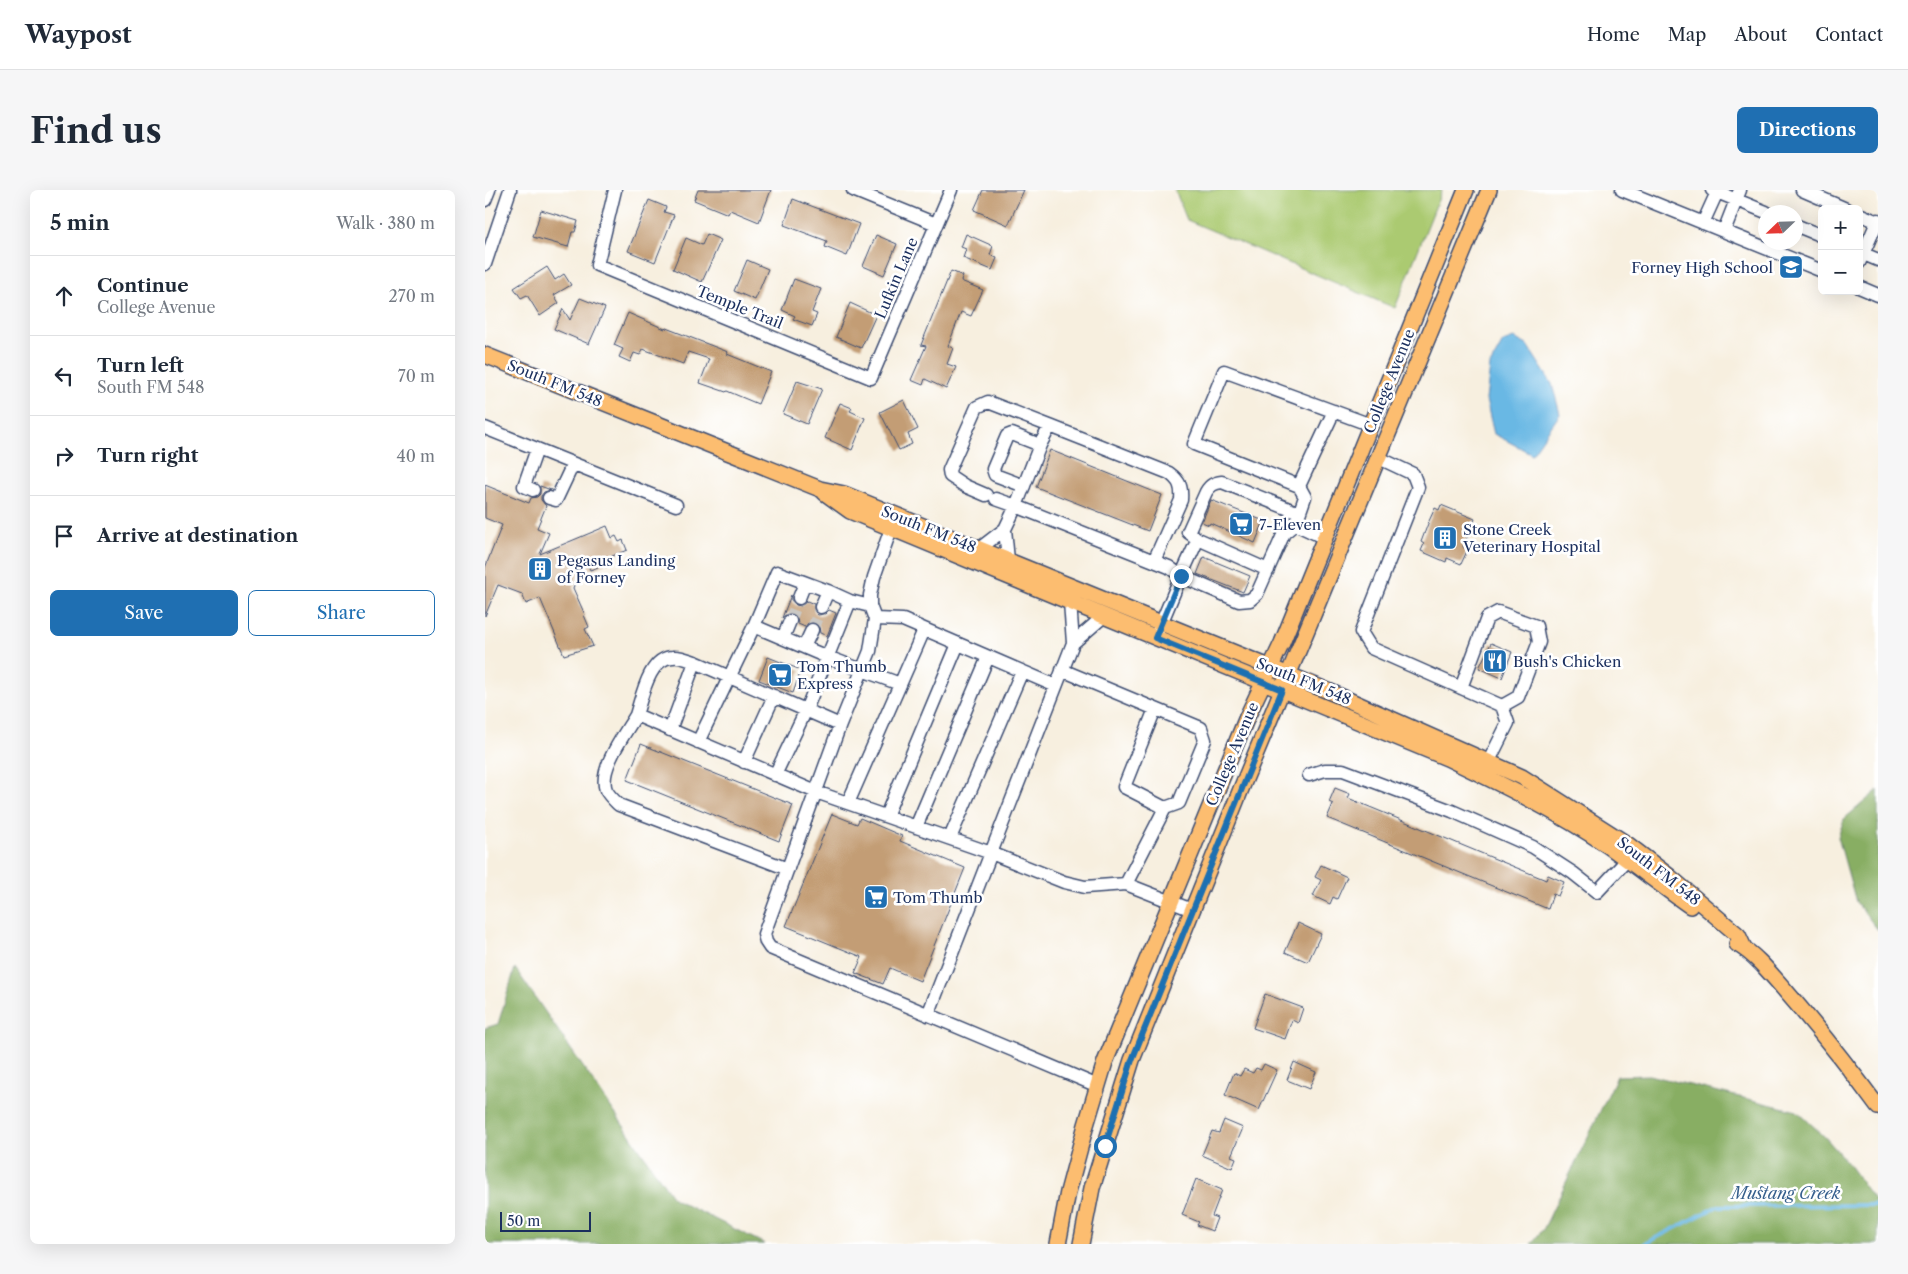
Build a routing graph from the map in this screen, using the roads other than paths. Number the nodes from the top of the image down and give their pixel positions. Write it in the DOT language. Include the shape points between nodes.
graph roads {
  1 [pos="489,190"];
  2 [pos="510,190"];
  3 [pos="615,190"];
  4 [pos="853,190"];
  5 [pos="951,190"];
  6 [pos="1622,190"];
  7 [pos="1802,190"];
  8 [pos="1716,191"];
  9 [pos="1464,195"];
  10 [pos="1487,195"];
  11 [pos="1738,195"];
  12 [pos="485,200"];
  13 [pos="1837,205"];
  14 [pos="1758,207"];
  15 [pos="1863,215"];
  16 [pos="1878,221"];
  17 [pos="937,224"];
  18 [pos="1703,224"];
  19 [pos="1803,228"];
  20 [pos="1724,231"];
  21 [pos="1818,234"];
  22 [pos="1863,252"];
  23 [pos="1863,256"];
  24 [pos="1878,260"];
  25 [pos="485,264"];
  26 [pos="1818,269"];
  27 [pos="1863,289"];
  28 [pos="1878,295"];
  29 [pos="485,355"];
  30 [pos="871,378"];
  31 [pos="1334,412"];
  32 [pos="1371,425"];
  33 [pos="1050,426"];
  34 [pos="485,428"];
  35 [pos="1040,445"];
  36 [pos="537,449"];
  37 [pos="1379,458"];
  38 [pos="573,464"];
  39 [pos="1024,486"];
  40 [pos="1299,486"];
  41 [pos="533,490"];
  42 [pos="549,498"];
  43 [pos="676,505"];
  44 [pos="1016,506"];
  45 [pos="1297,519"];
  46 [pos="893,522"];
  47 [pos="1005,529"];
  48 [pos="1198,538"];
  49 [pos="1325,538"];
  50 [pos="979,549"];
  51 [pos="1008,560"];
  52 [pos="1154,561"];
  53 [pos="1268,570"];
  54 [pos="1181,576"];
  55 [pos="805,582"];
  56 [pos="828,591"];
  57 [pos="799,598"];
  58 [pos="850,601"];
  59 [pos="1070,602"];
  60 [pos="869,606"];
  61 [pos="821,607"];
  62 [pos="1104,616"];
  63 [pos="875,619"];
  64 [pos="790,621"];
  65 [pos="1162,624"];
  66 [pos="754,626"];
  67 [pos="812,630"];
  68 [pos="924,630"];
  69 [pos="783,638"];
  70 [pos="1155,638"];
  71 [pos="1073,642"];
  72 [pos="958,644"];
  73 [pos="804,647"];
  74 [pos="827,657"];
  75 [pos="988,657"];
  76 [pos="695,662"];
  77 [pos="1270,667"];
  78 [pos="863,669"];
  79 [pos="1062,670"];
  80 [pos="1022,671"];
  81 [pos="1288,675"];
  82 [pos="731,676"];
  83 [pos="1263,682"];
  84 [pos="900,684"];
  85 [pos="1056,686"];
  86 [pos="1461,688"];
  87 [pos="1282,690"];
  88 [pos="773,696"];
  89 [pos="1502,706"];
  90 [pos="1155,709"];
  91 [pos="806,710"];
  92 [pos="636,715"];
  93 [pos="840,725"];
  94 [pos="670,730"];
  95 [pos="698,742"];
  96 [pos="1489,760"];
  97 [pos="744,762"];
  98 [pos="1309,774"];
  99 [pos="775,775"];
  100 [pos="816,792"];
  101 [pos="848,803"];
  102 [pos="1165,808"];
  103 [pos="886,816"];
  104 [pos="916,827"];
  105 [pos="950,838"];
  106 [pos="991,853"];
  107 [pos="1627,860"];
  108 [pos="788,869"];
  109 [pos="1125,884"];
  110 [pos="1171,902"];
  111 [pos="1192,910"];
  112 [pos="1744,948"];
  113 [pos="928,1015"];
  114 [pos="1098,1086"];
  115 [pos="1878,1106"];
  116 [pos="1058,1244"];
  117 [pos="1081,1244"];
  1 -- 12 [label="street"];
  2 -- 25 [label="street"];
  3 -- 30 [label="street, Temple Trail" via="597,265"];
  4 -- 17 [label="street"];
  5 -- 17 [label="street, Lufkin Lane"];
  6 -- 18 [label="street"];
  7 -- 13 [label="street"];
  8 -- 11 [label="street"];
  8 -- 18 [label="street"];
  9 -- 32 [label="main road, College Avenue"];
  10 -- 37 [label="main road, College Avenue"];
  11 -- 14 [label="street"];
  11 -- 20 [label="street"];
  15 -- 16 [label="street"];
  16 -- 22 [label="street"];
  17 -- 30 [label="street, Lufkin Lane"];
  18 -- 20 [label="street"];
  19 -- 21 [label="street"];
  20 -- 26 [label="street"];
  23 -- 24 [label="street"];
  27 -- 28 [label="street"];
  29 -- 46 [label="main road, South FM 548" via="820,489 844,494"];
  31 -- 32 [label="street"];
  31 -- 40 [label="street"];
  31 -- 40 [label="street" via="1224,372 1194,444"];
  32 -- 49 [label="main road, College Avenue"];
  33 -- 35 [label="street"];
  33 -- 44 [label="street" via="988,402 977,407 949,470 950,476 965,486"];
  33 -- 52 [label="street" via="1169,473 1178,480 1181,500"];
  34 -- 36 [label="street"];
  35 -- 39 [label="street"];
  35 -- 39 [label="street" via="1012,434 1007,436 993,469 995,475"];
  36 -- 38 [label="street"];
  36 -- 41 [label="street" via="524,486"];
  37 -- 81 [label="main road, College Avenue"];
  37 -- 86 [label="street" via="1413,474 1418,487 1361,632 1371,648"];
  38 -- 42 [label="street" via="556,500"];
  38 -- 43 [label="street"];
  39 -- 44 [label="street"];
  40 -- 45 [label="street" via="1305,496"];
  44 -- 47 [label="street"];
  44 -- 52 [label="street"];
  45 -- 48 [label="street" via="1222,482 1214,483 1206,492 1188,532"];
  45 -- 49 [label="street"];
  45 -- 53 [label="street" via="1284,533"];
  46 -- 50 [label="main road, South FM 548"];
  46 -- 59 [label="main road, South FM 548"];
  46 -- 60 [label="street" via="874,577"];
  47 -- 50 [label="street"];
  47 -- 51 [label="street"];
  48 -- 53 [label="street"];
  48 -- 54 [label="street"];
  49 -- 77 [label="main road, College Avenue"];
  50 -- 51 [label="main road, South FM 548"];
  51 -- 65 [label="main road, South FM 548"];
  52 -- 54 [label="street"];
  53 -- 54 [label="street" via="1257,594 1250,600 1239,601"];
  54 -- 65 [label="street"];
  55 -- 56 [label="street"];
  55 -- 57 [label="street"];
  55 -- 66 [label="street" via="777,572"];
  56 -- 58 [label="street"];
  56 -- 61 [label="street"];
  58 -- 60 [label="street"];
  58 -- 74 [label="street"];
  59 -- 62 [label="main road, South FM 548"];
  59 -- 71 [label="street"];
  60 -- 63 [label="street"];
  62 -- 70 [label="main road, South FM 548"];
  62 -- 71 [label="street"];
  63 -- 68 [label="street" via="903,620"];
  63 -- 78 [label="street" via="870,651"];
  64 -- 69 [label="street"];
  65 -- 70 [label="street"];
  65 -- 77 [label="main road, South FM 548"];
  66 -- 69 [label="street"];
  66 -- 82 [label="street"];
  67 -- 73 [label="street"];
  68 -- 72 [label="street"];
  68 -- 84 [label="street"];
  69 -- 73 [label="street"];
  70 -- 83 [label="main road, South FM 548"];
  71 -- 79 [label="street"];
  72 -- 75 [label="street"];
  72 -- 103 [label="street"];
  73 -- 74 [label="street"];
  74 -- 78 [label="street"];
  74 -- 91 [label="street"];
  75 -- 80 [label="street"];
  75 -- 104 [label="street"];
  76 -- 82 [label="street"];
  76 -- 92 [label="street" via="673,656 656,664"];
  76 -- 94 [label="street"];
  77 -- 81 [label="main road, South FM 548"];
  77 -- 83 [label="main road, College Avenue"];
  78 -- 84 [label="street"];
  78 -- 93 [label="street"];
  79 -- 85 [label="street"];
  79 -- 90 [label="street"];
  80 -- 85 [label="street"];
  80 -- 105 [label="street"];
  81 -- 87 [label="main road, College Avenue"];
  81 -- 96 [label="main road, South FM 548"];
  82 -- 88 [label="street"];
  82 -- 95 [label="street"];
  83 -- 87 [label="main road, South FM 548"];
  83 -- 110 [label="main road, College Avenue"];
  84 -- 101 [label="street"];
  85 -- 106 [label="street"];
  86 -- 89 [label="street"];
  86 -- 89 [label="street" via="1487,618 1498,612 1524,620 1536,626 1539,642 1519,697"];
  87 -- 107 [label="main road, South FM 548" via="1499,783 1562,817"];
  87 -- 111 [label="main road, College Avenue"];
  88 -- 91 [label="street"];
  88 -- 97 [label="street"];
  89 -- 96 [label="street" via="1509,723"];
  90 -- 102 [label="street" via="1124,787"];
  90 -- 102 [label="street" via="1201,728 1205,740 1179,803"];
  91 -- 93 [label="street"];
  91 -- 99 [label="street"];
  92 -- 94 [label="street"];
  92 -- 108 [label="street" via="608,763 605,788 610,796 619,805"];
  93 -- 100 [label="street"];
  94 -- 95 [label="street"];
  95 -- 97 [label="street"];
  96 -- 112 [label="main road, South FM 548" via="1530,781 1627,844 1738,936"];
  97 -- 99 [label="street"];
  98 -- 107 [label="street" via="1343,770 1452,811 1533,847 1573,872 1597,892"];
  99 -- 100 [label="street"];
  100 -- 101 [label="street"];
  100 -- 108 [label="street"];
  101 -- 103 [label="street"];
  102 -- 109 [label="street"];
  103 -- 104 [label="street"];
  104 -- 105 [label="street"];
  105 -- 106 [label="street"];
  106 -- 109 [label="street" via="1085,887"];
  106 -- 113 [label="street"];
  107 -- 112 [label="main road, South FM 548"];
  108 -- 113 [label="street" via="764,934 770,948"];
  109 -- 110 [label="street"];
  110 -- 111 [label="street"];
  110 -- 114 [label="main road, College Avenue"];
  111 -- 117 [label="main road, College Avenue" via="1121,1092 1092,1188"];
  112 -- 115 [label="main road, South FM 548" via="1810,1018"];
  113 -- 114 [label="street"];
  114 -- 116 [label="main road, College Avenue" via="1068,1192"];
}
